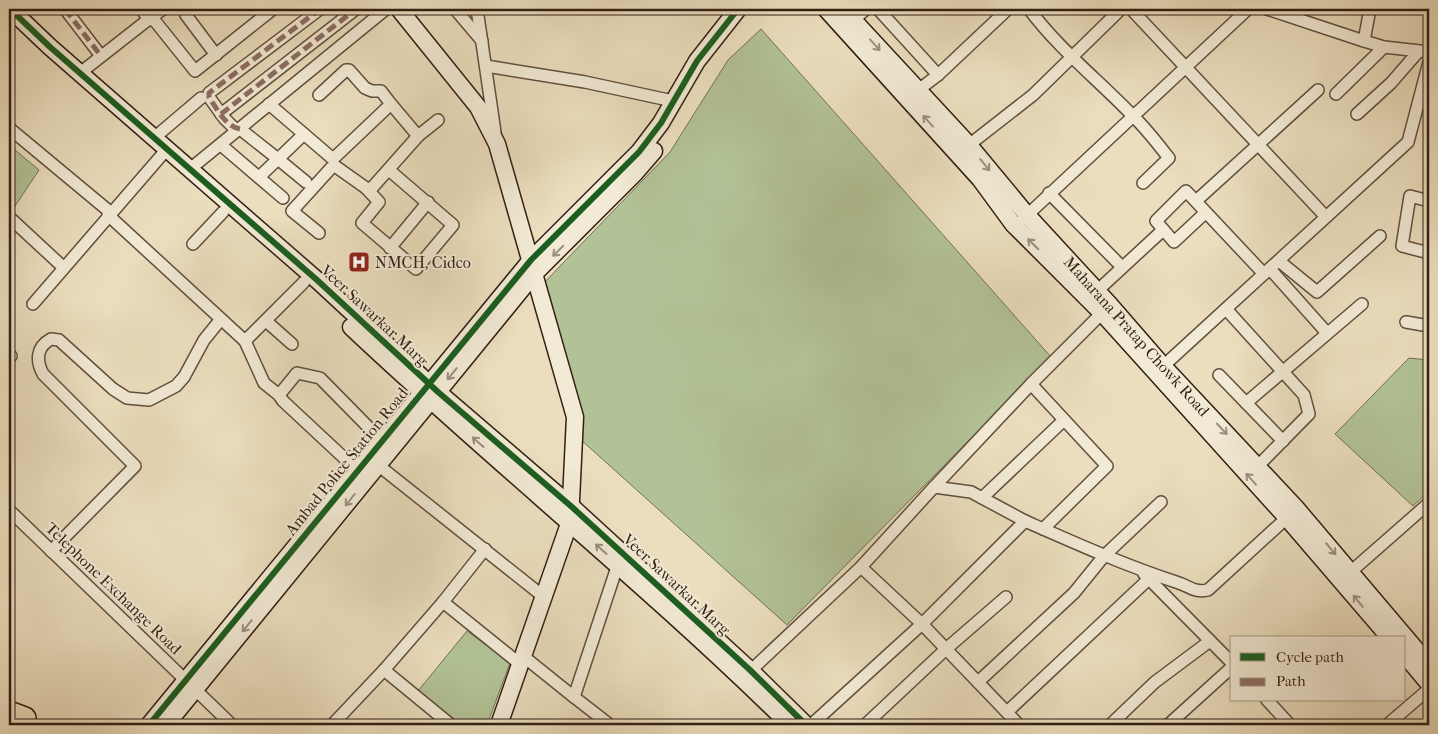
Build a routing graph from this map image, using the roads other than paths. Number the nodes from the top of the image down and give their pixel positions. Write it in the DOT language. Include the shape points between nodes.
graph roads {
  1 [pos="10,9"];
  2 [pos="66,9"];
  3 [pos="141,9"];
  4 [pos="163,9"];
  5 [pos="273,9"];
  6 [pos="320,9"];
  7 [pos="356,9"];
  8 [pos="386,9"];
  9 [pos="399,9"];
  10 [pos="455,9"];
  11 [pos="477,9"];
  12 [pos="738,9"];
  13 [pos="751,9"];
  14 [pos="826,9"];
  15 [pos="866,9"];
  16 [pos="878,9"];
  17 [pos="1008,9"];
  18 [pos="1029,9"];
  19 [pos="1121,9"];
  20 [pos="1131,9"];
  21 [pos="1248,9"];
  22 [pos="1267,9"];
  23 [pos="1370,9"];
  24 [pos="186,15"];
  25 [pos="847,19"];
  26 [pos="149,20"];
  27 [pos="9,24"];
  28 [pos="1364,40"];
  29 [pos="482,41"];
  30 [pos="1384,47"];
  31 [pos="1424,52"];
  32 [pos="216,55"];
  33 [pos="101,56"];
  34 [pos="1071,57"];
  35 [pos="1429,62"];
  36 [pos="486,66"];
  37 [pos="1186,66"];
  38 [pos="80,73"];
  39 [pos="938,75"];
  40 [pos="1318,90"];
  41 [pos="917,91"];
  42 [pos="1336,94"];
  43 [pos="319,95"];
  44 [pos="201,98"];
  45 [pos="674,101"];
  46 [pos="269,104"];
  47 [pos="391,104"];
  48 [pos="221,114"];
  49 [pos="1357,114"];
  50 [pos="1133,115"];
  51 [pos="438,120"];
  52 [pos="9,128"];
  53 [pos="240,129"];
  54 [pos="304,134"];
  55 [pos="418,136"];
  56 [pos="154,138"];
  57 [pos="497,144"];
  58 [pos="1258,144"];
  59 [pos="221,145"];
  60 [pos="969,145"];
  61 [pos="164,153"];
  62 [pos="278,159"];
  63 [pos="190,170"];
  64 [pos="389,170"];
  65 [pos="259,177"];
  66 [pos="306,182"];
  67 [pos="1143,183"];
  68 [pos="366,188"];
  69 [pos="1049,193"];
  70 [pos="283,198"];
  71 [pos="1196,201"];
  72 [pos="1429,201"];
  73 [pos="428,202"];
  74 [pos="223,212"];
  75 [pos="1205,213"];
  76 [pos="109,214"];
  77 [pos="9,217"];
  78 [pos="1326,217"];
  79 [pos="1021,221"];
  80 [pos="1163,230"];
  81 [pos="320,233"];
  82 [pos="1380,236"];
  83 [pos="193,244"];
  84 [pos="390,248"];
  85 [pos="1429,253"];
  86 [pos="63,266"];
  87 [pos="532,267"];
  88 [pos="1122,267"];
  89 [pos="1271,268"];
  90 [pos="304,282"];
  91 [pos="1097,291"];
  92 [pos="33,304"];
  93 [pos="1362,304"];
  94 [pos="341,309"];
  95 [pos="1106,309"];
  96 [pos="1226,309"];
  97 [pos="222,319"];
  98 [pos="266,321"];
  99 [pos="1406,322"];
  100 [pos="1429,326"];
  101 [pos="1328,333"];
  102 [pos="245,341"];
  103 [pos="292,344"];
  104 [pos="1159,370"];
  105 [pos="1283,371"];
  106 [pos="1219,375"];
  107 [pos="1031,384"];
  108 [pos="429,392"];
  109 [pos="280,395"];
  110 [pos="1246,403"];
  111 [pos="1064,420"];
  112 [pos="381,440"];
  113 [pos="1283,441"];
  114 [pos="378,465"];
  115 [pos="1258,466"];
  116 [pos="356,470"];
  117 [pos="934,487"];
  118 [pos="982,498"];
  119 [pos="1161,502"];
  120 [pos="1428,506"];
  121 [pos="9,510"];
  122 [pos="1292,513"];
  123 [pos="571,514"];
  124 [pos="1025,520"];
  125 [pos="1043,529"];
  126 [pos="485,549"];
  127 [pos="51,551"];
  128 [pos="1104,556"];
  129 [pos="618,564"];
  130 [pos="860,567"];
  131 [pos="1148,575"];
  132 [pos="1346,576"];
  133 [pos="544,597"];
  134 [pos="1006,597"];
  135 [pos="443,602"];
  136 [pos="922,624"];
  137 [pos="1389,636"];
  138 [pos="1402,636"];
  139 [pos="1406,640"];
  140 [pos="1210,641"];
  141 [pos="946,649"];
  142 [pos="1406,656"];
  143 [pos="522,660"];
  144 [pos="1230,661"];
  145 [pos="1429,665"];
  146 [pos="1230,669"];
  147 [pos="384,670"];
  148 [pos="747,674"];
  149 [pos="978,682"];
  150 [pos="191,684"];
  151 [pos="1429,684"];
  152 [pos="1429,689"];
  153 [pos="574,697"];
  154 [pos="1269,702"];
  155 [pos="1007,712"];
  156 [pos="149,725"];
  157 [pos="166,725"];
  158 [pos="232,725"];
  159 [pos="332,725"];
  160 [pos="451,725"];
  161 [pos="499,725"];
  162 [pos="610,725"];
  163 [pos="790,725"];
  164 [pos="806,725"];
  165 [pos="811,725"];
  166 [pos="865,725"];
  167 [pos="1019,725"];
  168 [pos="1110,725"];
  169 [pos="1168,725"];
  170 [pos="1290,725"];
  171 [pos="1387,725"];
  1 -- 38 [label="street, Veer Sawarkar Marg"];
  2 -- 33 [label="street"];
  3 -- 26 [label="street"];
  4 -- 26 [label="street"];
  5 -- 32 [label="street"];
  6 -- 48 [label="street" via="209,93"];
  7 -- 48 [label="street"];
  8 -- 46 [label="street"];
  9 -- 57 [label="street" via="478,107"];
  10 -- 29 [label="street"];
  11 -- 29 [label="street"];
  12 -- 45 [label="street, Ambad Police Station Road" via="697,61"];
  13 -- 87 [label="street, Ambad Police Station Road, one-way" via="711,61 652,154"];
  14 -- 25 [label="street, Maharana Pratap Chowk Road"];
  15 -- 25 [label="street"];
  16 -- 39 [label="street"];
  17 -- 39 [label="street"];
  18 -- 34 [label="street"];
  19 -- 34 [label="street"];
  20 -- 37 [label="street"];
  21 -- 37 [label="street"];
  22 -- 28 [label="street"];
  23 -- 28 [label="street"];
  24 -- 32 [label="street"];
  25 -- 41 [label="street, Maharana Pratap Chowk Road, one-way"];
  79 -- 25 [label="street, Maharana Pratap Chowk Road, one-way" via="980,179"];
  26 -- 32 [label="street" via="155,21 196,71"];
  26 -- 33 [label="street"];
  27 -- 61 [label="street, Veer Sawarkar Marg"];
  28 -- 30 [label="street"];
  29 -- 36 [label="street"];
  30 -- 31 [label="street"];
  30 -- 42 [label="street"];
  31 -- 49 [label="street"];
  33 -- 38 [label="street"];
  34 -- 50 [label="street"];
  34 -- 60 [label="street" via="1033,95"];
  35 -- 78 [label="street" via="1408,142"];
  36 -- 45 [label="street"];
  36 -- 57 [label="street"];
  37 -- 50 [label="street"];
  37 -- 58 [label="street"];
  38 -- 56 [label="street, Veer Sawarkar Marg"];
  39 -- 41 [label="street"];
  40 -- 58 [label="street"];
  41 -- 60 [label="street, Maharana Pratap Chowk Road"];
  43 -- 47 [label="street" via="349,70 365,88 381,91"];
  44 -- 56 [label="street"];
  45 -- 87 [label="street, Ambad Police Station Road" via="639,152"];
  46 -- 53 [label="street"];
  46 -- 54 [label="street"];
  47 -- 54 [label="street" via="333,158"];
  47 -- 55 [label="street"];
  48 -- 53 [label="street" via="234,128"];
  50 -- 67 [label="street" via="1169,158"];
  50 -- 69 [label="street"];
  51 -- 55 [label="street"];
  52 -- 76 [label="street"];
  53 -- 59 [label="street"];
  53 -- 62 [label="street"];
  54 -- 62 [label="street"];
  55 -- 64 [label="street"];
  56 -- 61 [label="street, Veer Sawarkar Marg"];
  57 -- 87 [label="street"];
  58 -- 71 [label="street"];
  58 -- 78 [label="street"];
  59 -- 63 [label="street"];
  59 -- 65 [label="street"];
  60 -- 79 [label="street, Maharana Pratap Chowk Road, one-way"];
  61 -- 63 [label="street, Veer Sawarkar Marg"];
  61 -- 74 [label="street, Veer Sawarkar Marg"];
  61 -- 76 [label="street"];
  62 -- 65 [label="street"];
  62 -- 66 [label="street"];
  63 -- 94 [label="street, Veer Sawarkar Marg"];
  64 -- 68 [label="street" via="371,189"];
  64 -- 73 [label="street"];
  65 -- 70 [label="street"];
  68 -- 81 [label="street" via="335,166 331,168 292,211"];
  68 -- 84 [label="street" via="379,202 362,223"];
  69 -- 79 [label="street"];
  69 -- 88 [label="street"];
  71 -- 75 [label="street"];
  71 -- 80 [label="street" via="1186,191 1156,221"];
  72 -- 85 [label="street" via="1410,196 1402,246"];
  73 -- 84 [label="street"];
  73 -- 84 [label="street" via="453,224 416,269"];
  74 -- 83 [label="street"];
  74 -- 90 [label="street, Veer Sawarkar Marg"];
  75 -- 80 [label="street" via="1174,242"];
  75 -- 89 [label="street"];
  76 -- 86 [label="street"];
  76 -- 97 [label="street"];
  77 -- 86 [label="street"];
  78 -- 89 [label="street"];
  79 -- 91 [label="street, Maharana Pratap Chowk Road"];
  95 -- 79 [label="street, Maharana Pratap Chowk Road, one-way"];
  80 -- 88 [label="street"];
  82 -- 89 [label="street" via="1316,292"];
  86 -- 92 [label="street"];
  87 -- 108 [label="street, Ambad Police Station Road"];
  87 -- 123 [label="street" via="575,417"];
  88 -- 91 [label="street"];
  89 -- 96 [label="street"];
  89 -- 101 [label="street"];
  90 -- 94 [label="street, Veer Sawarkar Marg"];
  90 -- 98 [label="street"];
  91 -- 95 [label="street, Maharana Pratap Chowk Road"];
  93 -- 101 [label="street"];
  94 -- 108 [label="street, Veer Sawarkar Marg"];
  95 -- 104 [label="street, Maharana Pratap Chowk Road"];
  95 -- 107 [label="street"];
  96 -- 104 [label="street"];
  96 -- 105 [label="street"];
  97 -- 102 [label="street"];
  97 -- 127 [label="street" via="204,340 176,386 148,400 137,401 120,394 59,340 51,340 42,346 38,359 43,374 135,466"];
  98 -- 102 [label="street"];
  98 -- 103 [label="street"];
  99 -- 100 [label="street"];
  101 -- 105 [label="street"];
  102 -- 109 [label="street" via="264,383"];
  104 -- 115 [label="street, Maharana Pratap Chowk Road, one-way"];
  122 -- 104 [label="street, Maharana Pratap Chowk Road, one-way"];
  105 -- 110 [label="street"];
  105 -- 113 [label="street" via="1304,394 1309,414"];
  106 -- 110 [label="street"];
  107 -- 111 [label="street"];
  107 -- 117 [label="street"];
  108 -- 112 [label="street, Ambad Police Station Road"];
  108 -- 114 [label="street, Ambad Police Station Road"];
  108 -- 123 [label="street, Veer Sawarkar Marg"];
  109 -- 112 [label="street" via="297,374 320,378"];
  109 -- 116 [label="street"];
  110 -- 113 [label="street"];
  111 -- 118 [label="street"];
  111 -- 125 [label="street" via="1107,466"];
  112 -- 116 [label="street, Ambad Police Station Road"];
  113 -- 115 [label="street"];
  114 -- 126 [label="street"];
  114 -- 150 [label="street, Ambad Police Station Road, one-way"];
  115 -- 122 [label="street, Maharana Pratap Chowk Road"];
  116 -- 150 [label="street, Ambad Police Station Road"];
  117 -- 118 [label="street" via="971,492"];
  117 -- 130 [label="street"];
  118 -- 124 [label="street"];
  119 -- 128 [label="street"];
  120 -- 132 [label="street"];
  121 -- 127 [label="street, Telephone Exchange Road"];
  122 -- 131 [label="street" via="1208,590 1197,592 1182,583"];
  122 -- 132 [label="street, Maharana Pratap Chowk Road"];
  129 -- 123 [label="street, Veer Sawarkar Marg, one-way"];
  123 -- 133 [label="street"];
  123 -- 148 [label="street, Veer Sawarkar Marg"];
  124 -- 125 [label="street"];
  124 -- 136 [label="street"];
  125 -- 128 [label="street"];
  126 -- 133 [label="street"];
  126 -- 135 [label="street"];
  127 -- 150 [label="street, Telephone Exchange Road"];
  128 -- 131 [label="street"];
  128 -- 149 [label="street" via="1074,593"];
  129 -- 148 [label="street, Veer Sawarkar Marg"];
  129 -- 153 [label="street"];
  130 -- 136 [label="street"];
  130 -- 148 [label="street"];
  131 -- 140 [label="street"];
  131 -- 155 [label="street"];
  137 -- 132 [label="street, Maharana Pratap Chowk Road, one-way"];
  132 -- 138 [label="street, Maharana Pratap Chowk Road"];
  133 -- 143 [label="street"];
  134 -- 141 [label="street"];
  135 -- 143 [label="street"];
  135 -- 147 [label="street"];
  136 -- 141 [label="street"];
  136 -- 165 [label="street"];
  139 -- 145 [label="street, Maharana Pratap Chowk Road"];
  140 -- 144 [label="street"];
  140 -- 168 [label="street" via="1155,682"];
  141 -- 149 [label="street"];
  141 -- 166 [label="street"];
  142 -- 151 [label="street"];
  143 -- 153 [label="street"];
  143 -- 161 [label="street"];
  146 -- 169 [label="street"];
  147 -- 159 [label="street"];
  147 -- 160 [label="street"];
  148 -- 163 [label="street, Veer Sawarkar Marg"];
  148 -- 164 [label="street, Veer Sawarkar Marg"];
  149 -- 155 [label="street"];
  150 -- 156 [label="street, Ambad Police Station Road"];
  150 -- 157 [label="street, Ambad Police Station Road"];
  150 -- 158 [label="street, Telephone Exchange Road"];
  152 -- 171 [label="street"];
  153 -- 162 [label="street"];
  154 -- 170 [label="street"];
  155 -- 167 [label="street"];
}
